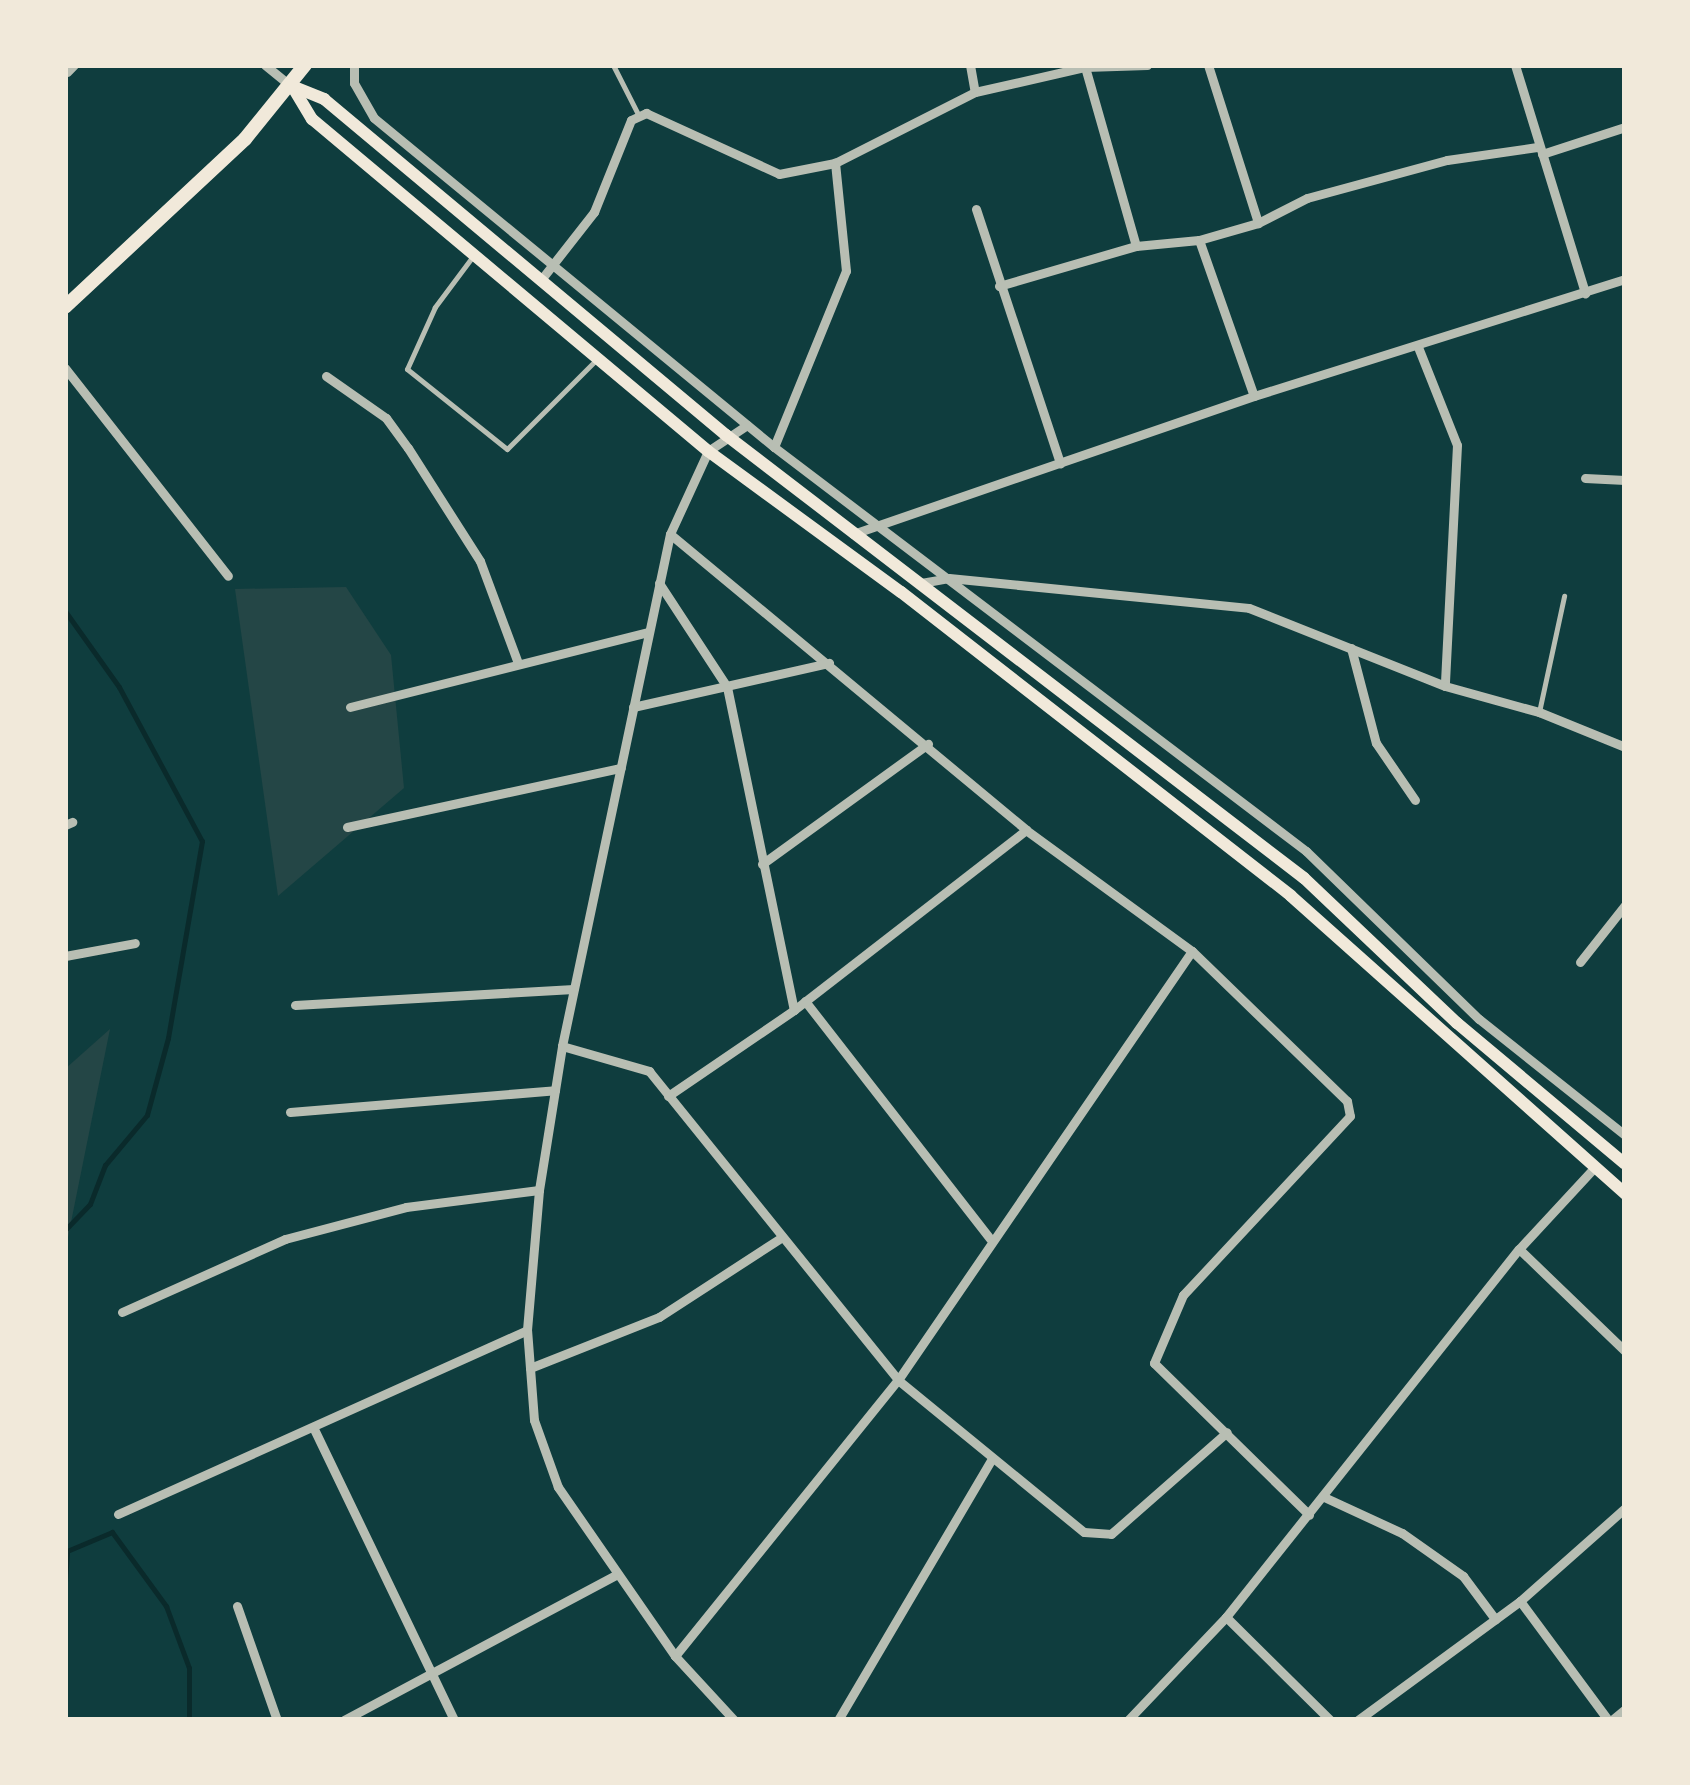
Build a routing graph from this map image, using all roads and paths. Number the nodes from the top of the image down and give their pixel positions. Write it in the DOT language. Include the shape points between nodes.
graph roads {
  1 [pos="265,65"];
  2 [pos="305,65"];
  3 [pos="354,65"];
  4 [pos="613,65"];
  5 [pos="970,65"];
  6 [pos="1147,65"];
  7 [pos="1208,65"];
  8 [pos="1515,65"];
  9 [pos="1085,67"];
  10 [pos="292,86"];
  11 [pos="975,92"];
  12 [pos="639,116"];
  13 [pos="1625,127"];
  14 [pos="1540,150"];
  15 [pos="835,163"];
  16 [pos="976,209"];
  17 [pos="1258,223"];
  18 [pos="1199,240"];
  19 [pos="1136,246"];
  20 [pos="476,252"];
  21 [pos="552,267"];
  22 [pos="1625,279"];
  23 [pos="540,280"];
  24 [pos="999,286"];
  25 [pos="1585,294"];
  26 [pos="65,307"];
  27 [pos="646,343"];
  28 [pos="1418,348"];
  29 [pos="629,356"];
  30 [pos="597,359"];
  31 [pos="65,368"];
  32 [pos="326,376"];
  33 [pos="1254,396"];
  34 [pos="747,425"];
  35 [pos="726,435"];
  36 [pos="774,446"];
  37 [pos="708,451"];
  38 [pos="1060,462"];
  39 [pos="1585,478"];
  40 [pos="1625,480"];
  41 [pos="876,524"];
  42 [pos="670,534"];
  43 [pos="853,534"];
  44 [pos="228,576"];
  45 [pos="950,578"];
  46 [pos="660,583"];
  47 [pos="921,583"];
  48 [pos="1564,596"];
  49 [pos="649,632"];
  50 [pos="1351,648"];
  51 [pos="518,663"];
  52 [pos="829,663"];
  53 [pos="1445,686"];
  54 [pos="727,687"];
  55 [pos="634,706"];
  56 [pos="350,707"];
  57 [pos="1539,712"];
  58 [pos="928,744"];
  59 [pos="1625,748"];
  60 [pos="1173,749"];
  61 [pos="1160,764"];
  62 [pos="620,768"];
  63 [pos="1415,800"];
  64 [pos="347,827"];
  65 [pos="1026,830"];
  66 [pos="762,864"];
  67 [pos="1359,903"];
  68 [pos="1625,905"];
  69 [pos="1343,915"];
  70 [pos="135,943"];
  71 [pos="1192,951"];
  72 [pos="65,956"];
  73 [pos="1580,962"];
  74 [pos="574,990"];
  75 [pos="806,1001"];
  76 [pos="295,1005"];
  77 [pos="794,1010"];
  78 [pos="1479,1019"];
  79 [pos="1469,1032"];
  80 [pos="1507,1041"];
  81 [pos="562,1046"];
  82 [pos="1495,1052"];
  83 [pos="555,1090"];
  84 [pos="668,1096"];
  85 [pos="290,1112"];
  86 [pos="1625,1135"];
  87 [pos="1623,1160"];
  88 [pos="1594,1168"];
  89 [pos="538,1190"];
  90 [pos="1625,1194"];
  91 [pos="782,1236"];
  92 [pos="990,1239"];
  93 [pos="1518,1249"];
  94 [pos="122,1312"];
  95 [pos="527,1330"];
  96 [pos="1625,1351"];
  97 [pos="530,1368"];
  98 [pos="898,1380"];
  99 [pos="314,1429"];
  100 [pos="1227,1432"];
  101 [pos="991,1460"];
  102 [pos="1324,1497"];
  103 [pos="1625,1508"];
  104 [pos="118,1514"];
  105 [pos="1310,1514"];
  106 [pos="616,1575"];
  107 [pos="1520,1601"];
  108 [pos="237,1606"];
  109 [pos="1226,1617"];
  110 [pos="1495,1620"];
  111 [pos="675,1656"];
  112 [pos="432,1674"];
  113 [pos="1625,1708"];
  114 [pos="276,1720"];
  115 [pos="344,1720"];
  116 [pos="454,1720"];
  117 [pos="734,1720"];
  118 [pos="838,1720"];
  119 [pos="1128,1720"];
  120 [pos="1330,1720"];
  121 [pos="1358,1720"];
  122 [pos="1610,1720"];
  1 -- 10 [label="street"];
  2 -- 10 [label="main road"];
  3 -- 21 [label="street" via="354,82 374,118"];
  4 -- 12 [label="lane"];
  5 -- 11 [label="street"];
  6 -- 9 [label="street"];
  7 -- 17 [label="street"];
  8 -- 14 [label="street"];
  9 -- 11 [label="street"];
  9 -- 19 [label="street"];
  10 -- 20 [label="main road" via="312,119"];
  10 -- 23 [label="main road" via="324,100"];
  10 -- 26 [label="main road" via="245,139"];
  11 -- 15 [label="street"];
  12 -- 15 [label="street" via="646,112 779,174"];
  12 -- 21 [label="street" via="594,212"];
  13 -- 14 [label="street"];
  14 -- 17 [label="street" via="1447,160 1306,198"];
  14 -- 25 [label="street"];
  15 -- 36 [label="street" via="846,271"];
  16 -- 24 [label="street"];
  17 -- 18 [label="street"];
  18 -- 19 [label="street"];
  18 -- 33 [label="street"];
  19 -- 24 [label="street"];
  20 -- 30 [label="main road"];
  20 -- 30 [label="lane" via="435,307 407,369 507,449"];
  21 -- 23 [label="street"];
  21 -- 27 [label="street"];
  22 -- 25 [label="street"];
  23 -- 29 [label="main road"];
  24 -- 38 [label="street"];
  25 -- 28 [label="street"];
  27 -- 29 [label="street"];
  27 -- 34 [label="street"];
  28 -- 33 [label="street"];
  28 -- 53 [label="street" via="1457,444"];
  29 -- 35 [label="main road"];
  30 -- 37 [label="main road"];
  31 -- 44 [label="street"];
  32 -- 51 [label="street" via="386,418 408,448 480,560"];
  33 -- 38 [label="street"];
  34 -- 35 [label="street"];
  34 -- 36 [label="street"];
  35 -- 37 [label="street"];
  35 -- 43 [label="main road"];
  36 -- 41 [label="street"];
  37 -- 42 [label="street"];
  37 -- 88 [label="main road" via="901,592 1291,896"];
  38 -- 41 [label="street"];
  39 -- 40 [label="street"];
  41 -- 43 [label="street"];
  41 -- 45 [label="street"];
  42 -- 46 [label="street"];
  42 -- 52 [label="street"];
  43 -- 47 [label="main road"];
  45 -- 47 [label="street"];
  45 -- 50 [label="street" via="1248,608"];
  45 -- 60 [label="street"];
  46 -- 49 [label="street"];
  46 -- 54 [label="street"];
  47 -- 61 [label="main road"];
  48 -- 57 [label="lane"];
  49 -- 51 [label="street"];
  49 -- 55 [label="street"];
  50 -- 53 [label="street"];
  50 -- 63 [label="street" via="1376,743"];
  51 -- 56 [label="street"];
  52 -- 54 [label="street"];
  52 -- 58 [label="street"];
  53 -- 57 [label="street"];
  54 -- 55 [label="street"];
  54 -- 66 [label="street"];
  55 -- 62 [label="street"];
  57 -- 59 [label="street"];
  58 -- 65 [label="street"];
  58 -- 66 [label="street"];
  60 -- 61 [label="street"];
  60 -- 67 [label="street" via="1306,851"];
  61 -- 69 [label="main road"];
  62 -- 64 [label="street"];
  62 -- 74 [label="street"];
  65 -- 71 [label="street"];
  65 -- 75 [label="street"];
  66 -- 77 [label="street"];
  67 -- 69 [label="street"];
  67 -- 78 [label="street"];
  68 -- 73 [label="street"];
  69 -- 79 [label="main road"];
  70 -- 72 [label="street"];
  71 -- 92 [label="street"];
  71 -- 100 [label="street" via="1347,1100 1350,1116 1183,1295 1154,1363"];
  74 -- 76 [label="street"];
  74 -- 81 [label="street"];
  75 -- 77 [label="street"];
  75 -- 92 [label="street"];
  77 -- 84 [label="street"];
  78 -- 79 [label="street"];
  78 -- 80 [label="street"];
  79 -- 82 [label="main road"];
  80 -- 82 [label="street"];
  80 -- 86 [label="street"];
  81 -- 83 [label="street"];
  81 -- 84 [label="street" via="649,1072"];
  82 -- 87 [label="main road"];
  83 -- 85 [label="street"];
  83 -- 89 [label="street"];
  84 -- 91 [label="street"];
  88 -- 90 [label="main road"];
  88 -- 93 [label="street"];
  89 -- 94 [label="street" via="406,1207 285,1240"];
  89 -- 95 [label="street"];
  91 -- 97 [label="street" via="658,1316"];
  91 -- 98 [label="street"];
  92 -- 98 [label="street"];
  93 -- 96 [label="street"];
  93 -- 102 [label="street"];
  95 -- 97 [label="street"];
  95 -- 99 [label="street"];
  97 -- 106 [label="street" via="534,1420 558,1488"];
  98 -- 101 [label="street"];
  98 -- 111 [label="street"];
  99 -- 104 [label="street"];
  99 -- 112 [label="street"];
  100 -- 101 [label="street" via="1111,1534 1084,1532"];
  100 -- 105 [label="street"];
  101 -- 118 [label="street"];
  102 -- 105 [label="street"];
  102 -- 110 [label="street" via="1402,1534 1463,1576"];
  103 -- 107 [label="street"];
  105 -- 109 [label="street"];
  106 -- 111 [label="street"];
  106 -- 112 [label="street"];
  107 -- 110 [label="street"];
  107 -- 122 [label="street"];
  108 -- 114 [label="street"];
  109 -- 119 [label="street"];
  109 -- 120 [label="street"];
  110 -- 121 [label="street"];
  111 -- 117 [label="street"];
  112 -- 115 [label="street"];
  112 -- 116 [label="street"];
  113 -- 122 [label="street"];
}
